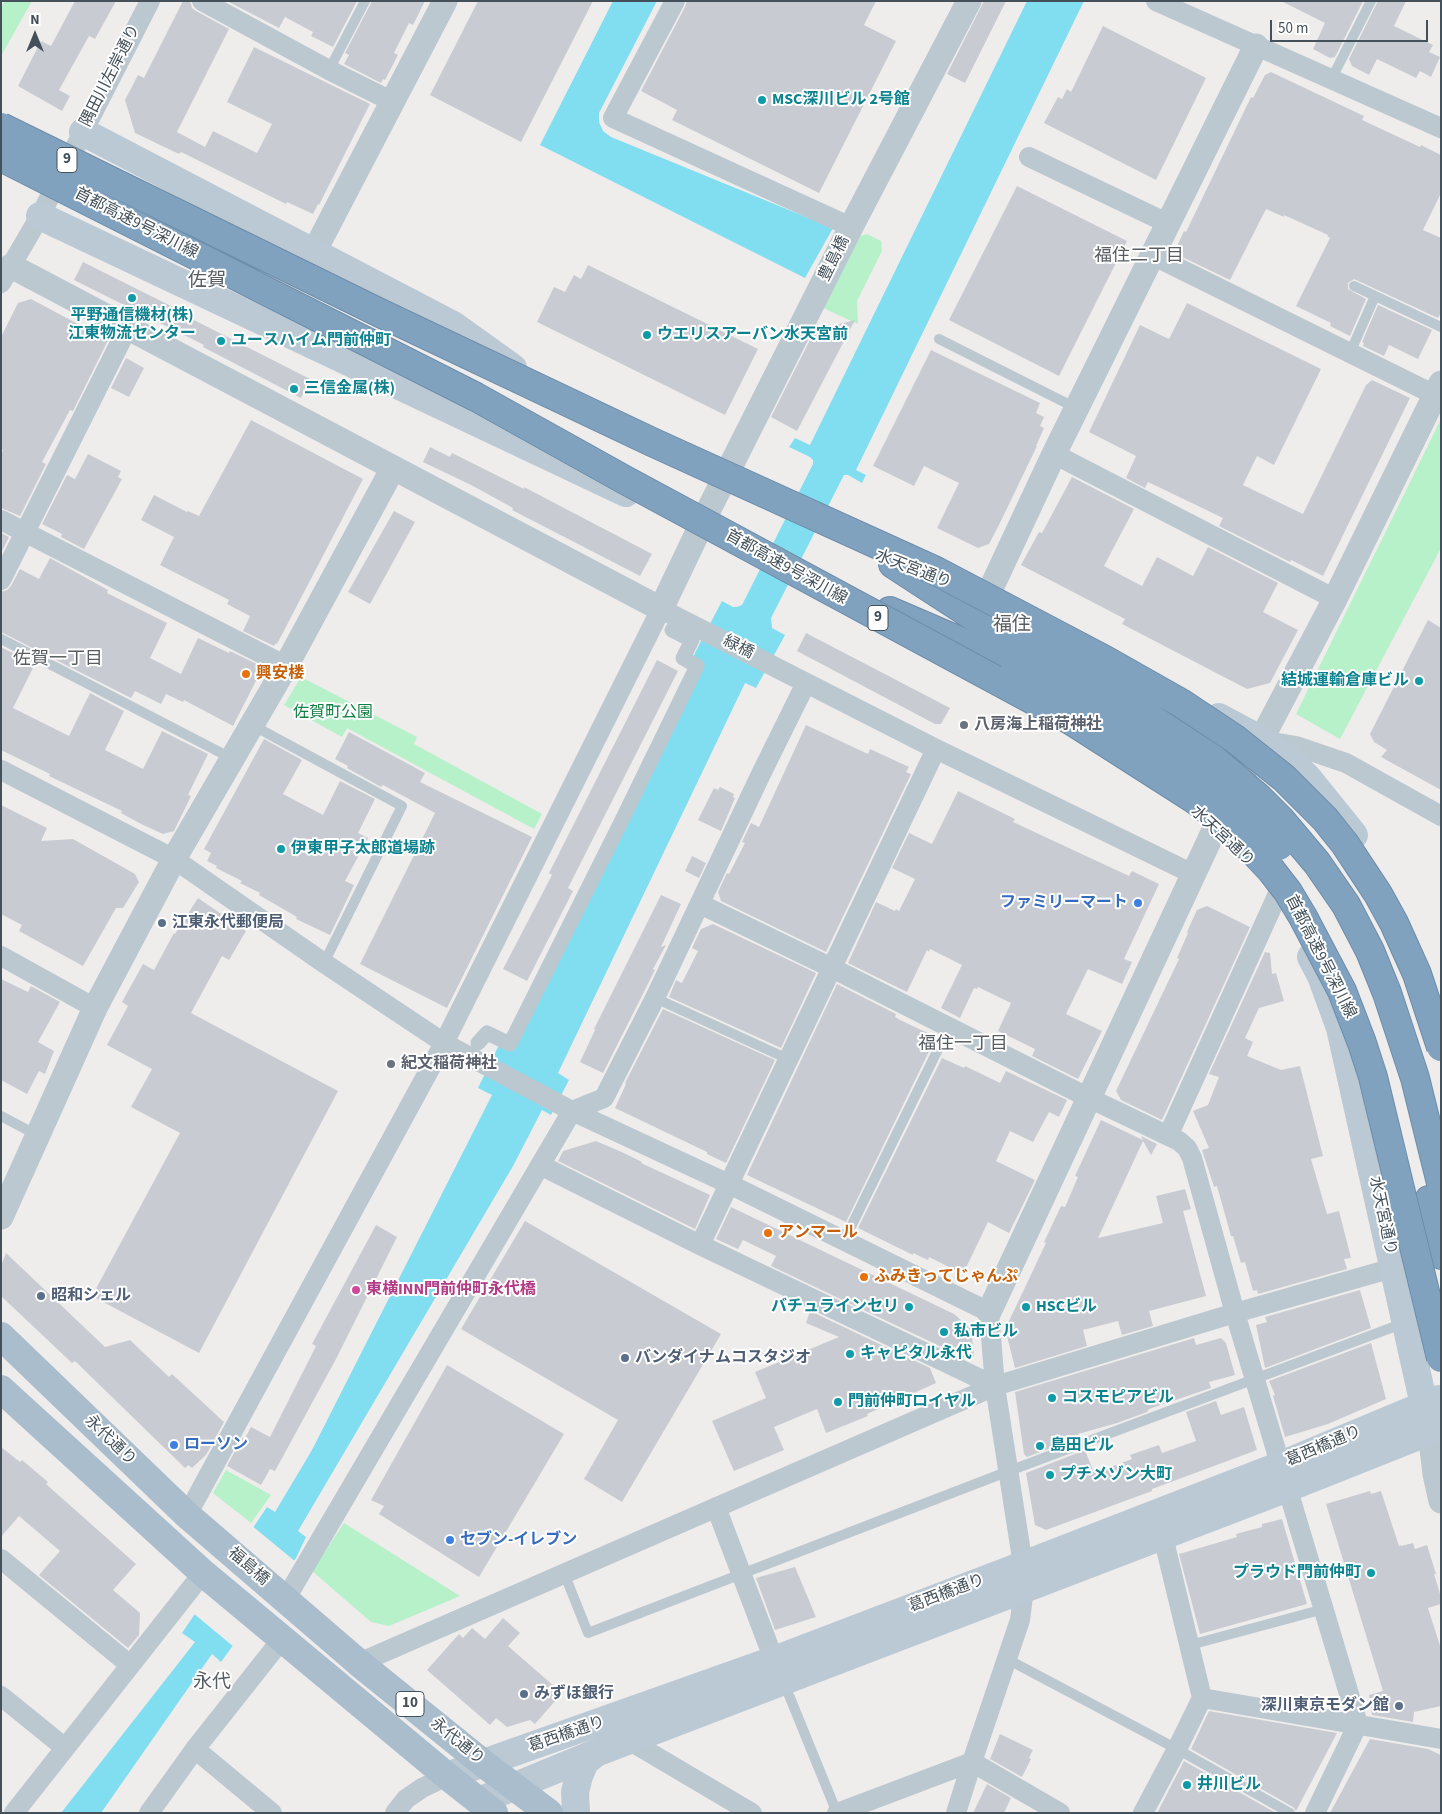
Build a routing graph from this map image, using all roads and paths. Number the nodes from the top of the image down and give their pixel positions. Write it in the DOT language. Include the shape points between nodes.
graph roads {
  1 [pos="150,1"];
  2 [pos="202,1"];
  3 [pos="365,1"];
  4 [pos="446,1"];
  5 [pos="675,1"];
  6 [pos="969,1"];
  7 [pos="1156,1"];
  8 [pos="1371,1"];
  9 [pos="1256,46"];
  10 [pos="329,70"];
  11 [pos="1331,80"];
  12 [pos="393,102"];
  13 [pos="1,108"];
  14 [pos="1,127"];
  15 [pos="1441,128"];
  16 [pos="83,132"];
  17 [pos="1029,156"];
  18 [pos="1,157"];
  19 [pos="132,192"];
  20 [pos="40,216"];
  21 [pos="1168,223"];
  22 [pos="851,227"];
  23 [pos="314,252"];
  24 [pos="1152,255"];
  25 [pos="6,274"];
  26 [pos="1354,286"];
  27 [pos="1375,296"];
  28 [pos="128,327"];
  29 [pos="1441,327"];
  30 [pos="939,339"];
  31 [pos="1350,353"];
  32 [pos="1438,389"];
  33 [pos="1077,408"];
  34 [pos="1054,454"];
  35 [pos="393,468"];
  36 [pos="724,480"];
  37 [pos="705,517"];
  38 [pos="1,520"];
  39 [pos="26,533"];
  40 [pos="893,564"];
  41 [pos="1,580"];
  42 [pos="987,598"];
  43 [pos="1334,598"];
  44 [pos="875,605"];
  45 [pos="666,619"];
  46 [pos="1,640"];
  47 [pos="1015,654"];
  48 [pos="286,666"];
  49 [pos="806,683"];
  50 [pos="252,725"];
  51 [pos="1260,740"];
  52 [pos="936,748"];
  53 [pos="232,759"];
  54 [pos="1,770"];
  55 [pos="1441,816"];
  56 [pos="1216,826"];
  57 [pos="174,860"];
  58 [pos="1192,874"];
  59 [pos="1277,896"];
  60 [pos="700,904"];
  61 [pos="1,956"];
  62 [pos="324,963"];
  63 [pos="832,968"];
  64 [pos="654,998"];
  65 [pos="96,1008"];
  66 [pos="1441,1024"];
  67 [pos="949,1027"];
  68 [pos="444,1043"];
  69 [pos="478,1043"];
  70 [pos="1441,1047"];
  71 [pos="788,1059"];
  72 [pos="1090,1098"];
  73 [pos="565,1106"];
  74 [pos="1,1116"];
  75 [pos="38,1136"];
  76 [pos="1168,1136"];
  77 [pos="540,1165"];
  78 [pos="1441,1182"];
  79 [pos="729,1184"];
  80 [pos="1,1217"];
  81 [pos="1441,1221"];
  82 [pos="844,1241"];
  83 [pos="700,1245"];
  84 [pos="1441,1251"];
  85 [pos="1441,1255"];
  86 [pos="1393,1268"];
  87 [pos="989,1312"];
  88 [pos="1235,1313"];
  89 [pos="1405,1322"];
  90 [pos="1,1336"];
  91 [pos="1441,1358"];
  92 [pos="1254,1379"];
  93 [pos="995,1386"];
  94 [pos="2,1390"];
  95 [pos="1435,1415"];
  96 [pos="1009,1471"];
  97 [pos="1284,1477"];
  98 [pos="1441,1502"];
  99 [pos="716,1507"];
  100 [pos="187,1515"];
  101 [pos="1160,1524"];
  102 [pos="222,1544"];
  103 [pos="1,1559"];
  104 [pos="564,1573"];
  105 [pos="740,1574"];
  106 [pos="208,1576"];
  107 [pos="1024,1577"];
  108 [pos="280,1595"];
  109 [pos="1324,1609"];
  110 [pos="258,1619"];
  111 [pos="282,1639"];
  112 [pos="1190,1645"];
  113 [pos="1007,1659"];
  114 [pos="359,1662"];
  115 [pos="130,1665"];
  116 [pos="778,1671"];
  117 [pos="1,1696"];
  118 [pos="1202,1698"];
  119 [pos="1358,1724"];
  120 [pos="1441,1739"];
  121 [pos="630,1741"];
  122 [pos="64,1747"];
  123 [pos="195,1749"];
  124 [pos="1177,1749"];
  125 [pos="596,1753"];
  126 [pos="972,1762"];
  127 [pos="484,1764"];
  128 [pos="447,1776"];
  129 [pos="514,1786"];
  130 [pos="487,1807"];
  131 [pos="547,1812"];
  132 [pos="14,1813"];
  133 [pos="149,1813"];
  134 [pos="272,1813"];
  135 [pos="395,1813"];
  136 [pos="576,1813"];
  137 [pos="752,1813"];
  138 [pos="837,1813"];
  139 [pos="956,1813"];
  140 [pos="1060,1813"];
  141 [pos="1143,1813"];
  142 [pos="1290,1813"];
  143 [pos="1315,1813"];
  1 -- 16 [label="street, 隅田川左岸通り"];
  2 -- 10 [label="street"];
  3 -- 10 [label="lane"];
  4 -- 12 [label="street"];
  5 -- 22 [label="street" via="613,118"];
  6 -- 22 [label="street, 豊島橋"];
  7 -- 9 [label="street"];
  8 -- 11 [label="lane"];
  9 -- 11 [label="street"];
  9 -- 21 [label="street"];
  10 -- 12 [label="street"];
  11 -- 15 [label="street"];
  12 -- 23 [label="street"];
  13 -- 19 [label="highway, bridge" via="88,152"];
  14 -- 19 [label="highway, 首都高速9号深川線 / 9, bridge"];
  16 -- 20 [label="street, 隅田川左岸通り"];
  16 -- 23 [label="main road"];
  17 -- 21 [label="street"];
  18 -- 91 [label="highway, 首都高速9号深川線 / 9, bridge" via="476,397 1072,721 1212,813 1271,870 1288,892 1342,991 1373,1077"];
  19 -- 70 [label="highway, 首都高速9号深川線 / 9, bridge" via="652,442 936,571 1181,703 1284,778 1345,844 1378,894 1406,947"];
  20 -- 25 [label="street, 隅田川左岸通り"];
  20 -- 37 [label="main road" via="628,495 667,498"];
  21 -- 24 [label="street"];
  22 -- 36 [label="street, 豊島橋"];
  23 -- 36 [label="main road" via="453,325 520,372"];
  24 -- 31 [label="street"];
  24 -- 33 [label="street"];
  25 -- 28 [label="street"];
  26 -- 27 [label="lane"];
  27 -- 29 [label="lane"];
  27 -- 31 [label="lane"];
  28 -- 35 [label="street"];
  28 -- 39 [label="street"];
  30 -- 33 [label="lane"];
  31 -- 32 [label="street"];
  32 -- 43 [label="street"];
  33 -- 34 [label="street"];
  34 -- 42 [label="street"];
  34 -- 43 [label="street"];
  35 -- 45 [label="street"];
  35 -- 48 [label="street"];
  36 -- 37 [label="street, 豊島橋"];
  36 -- 40 [label="main road, 水天宮通り"];
  37 -- 44 [label="main road, 水天宮通り"];
  37 -- 45 [label="street, 豊島橋"];
  38 -- 39 [label="street"];
  39 -- 41 [label="street"];
  39 -- 48 [label="street"];
  40 -- 42 [label="main road, 水天宮通り"];
  40 -- 47 [label="highway"];
  42 -- 51 [label="main road, 水天宮通り"];
  43 -- 51 [label="street"];
  44 -- 47 [label="highway"];
  44 -- 56 [label="main road, 水天宮通り" via="1000,687 1126,759"];
  45 -- 49 [label="street, 緑橋" via="703,630"];
  45 -- 68 [label="street"];
  45 -- 69 [label="street" via="692,640 683,658 697,666 510,1044 487,1033"];
  46 -- 53 [label="lane"];
  47 -- 78 [label="highway, bridge" via="1094,684 1213,759 1259,798 1318,863 1346,905 1387,993 1415,1078"];
  47 -- 85 [label="highway, bridge" via="1212,786 1266,831 1304,876 1343,936 1381,1028 1400,1087"];
  48 -- 50 [label="street"];
  49 -- 52 [label="street, 緑橋"];
  49 -- 60 [label="street"];
  50 -- 53 [label="street"];
  50 -- 62 [label="lane" via="402,806"];
  51 -- 55 [label="street" via="1296,746 1346,763"];
  51 -- 56 [label="street"];
  51 -- 66 [label="main road, 水天宮通り" via="1287,758 1308,778 1356,838 1408,938"];
  52 -- 58 [label="street, 緑橋"];
  52 -- 63 [label="street"];
  53 -- 57 [label="street"];
  54 -- 57 [label="street"];
  56 -- 58 [label="street"];
  56 -- 59 [label="main road, 水天宮通り" via="1242,851"];
  57 -- 62 [label="street"];
  57 -- 65 [label="street"];
  58 -- 72 [label="street"];
  59 -- 76 [label="street"];
  59 -- 86 [label="main road, 水天宮通り" via="1297,927 1321,976 1340,1028"];
  60 -- 63 [label="street"];
  60 -- 64 [label="street"];
  61 -- 65 [label="street"];
  62 -- 68 [label="street"];
  63 -- 67 [label="street"];
  63 -- 71 [label="street"];
  64 -- 71 [label="lane"];
  64 -- 73 [label="street" via="604,1098"];
  65 -- 75 [label="street"];
  67 -- 72 [label="street"];
  67 -- 82 [label="lane"];
  68 -- 73 [label="street"];
  68 -- 100 [label="street"];
  71 -- 79 [label="street"];
  72 -- 76 [label="street"];
  72 -- 87 [label="street"];
  73 -- 77 [label="street"];
  73 -- 79 [label="street"];
  74 -- 75 [label="lane"];
  75 -- 80 [label="street"];
  76 -- 88 [label="street" via="1187,1148 1192,1158"];
  77 -- 83 [label="street"];
  77 -- 108 [label="street"];
  79 -- 82 [label="street"];
  79 -- 83 [label="street"];
  81 -- 84 [label="main road"];
  82 -- 87 [label="street"];
  83 -- 93 [label="street"];
  86 -- 88 [label="street"];
  86 -- 89 [label="main road, 水天宮通り"];
  87 -- 93 [label="street"];
  88 -- 92 [label="street"];
  88 -- 93 [label="street"];
  89 -- 92 [label="lane"];
  89 -- 95 [label="main road, 水天宮通り"];
  90 -- 100 [label="main road, 永代通り / 10"];
  92 -- 96 [label="lane"];
  92 -- 97 [label="street"];
  93 -- 96 [label="street"];
  93 -- 99 [label="street"];
  94 -- 106 [label="main road, 10"];
  95 -- 97 [label="main road, 葛西橋通り"];
  95 -- 98 [label="street, 水天宮通り" via="1435,1474"];
  96 -- 105 [label="lane"];
  96 -- 107 [label="street"];
  97 -- 101 [label="main road, 葛西橋通り"];
  97 -- 109 [label="street"];
  99 -- 104 [label="street"];
  99 -- 105 [label="street"];
  100 -- 102 [label="main road, 永代通り / 10"];
  101 -- 107 [label="main road, 葛西橋通り"];
  101 -- 112 [label="street"];
  102 -- 108 [label="main road, 福島橋 / 10"];
  103 -- 115 [label="street"];
  104 -- 105 [label="lane" via="588,1632"];
  104 -- 114 [label="street"];
  105 -- 116 [label="street"];
  106 -- 110 [label="main road, 福島橋 / 10"];
  106 -- 115 [label="street"];
  107 -- 113 [label="street" via="1020,1620"];
  107 -- 116 [label="main road, 葛西橋通り"];
  108 -- 114 [label="main road, 永代通り / 10"];
  109 -- 112 [label="lane"];
  109 -- 119 [label="street"];
  110 -- 111 [label="main road, 永代通り / 10"];
  111 -- 123 [label="street"];
  111 -- 128 [label="main road, 永代通り / 10"];
  112 -- 118 [label="street"];
  113 -- 124 [label="lane"];
  113 -- 126 [label="street"];
  114 -- 127 [label="main road, 永代通り / 10"];
  115 -- 122 [label="street"];
  116 -- 121 [label="main road, 葛西橋通り"];
  116 -- 127 [label="main road, 葛西橋通り"];
  116 -- 138 [label="lane"];
  117 -- 122 [label="street"];
  118 -- 119 [label="street"];
  118 -- 124 [label="street"];
  119 -- 120 [label="street"];
  119 -- 143 [label="street"];
  121 -- 125 [label="main road, 葛西橋通り"];
  121 -- 137 [label="street"];
  122 -- 132 [label="street"];
  123 -- 133 [label="street"];
  123 -- 134 [label="street"];
  124 -- 141 [label="street"];
  124 -- 142 [label="lane"];
  125 -- 129 [label="main road, 葛西橋通り"];
  125 -- 136 [label="main road" via="585,1762 578,1776"];
  126 -- 138 [label="street"];
  126 -- 139 [label="street"];
  126 -- 140 [label="street"];
  127 -- 128 [label="main road, 葛西橋通り"];
  127 -- 129 [label="main road, 永代通り / 10"];
  128 -- 130 [label="main road, 永代通り / 10"];
  128 -- 135 [label="street" via="406,1799"];
  129 -- 130 [label="main road, 葛西橋通り"];
  129 -- 131 [label="main road, 永代通り / 10"];
}
